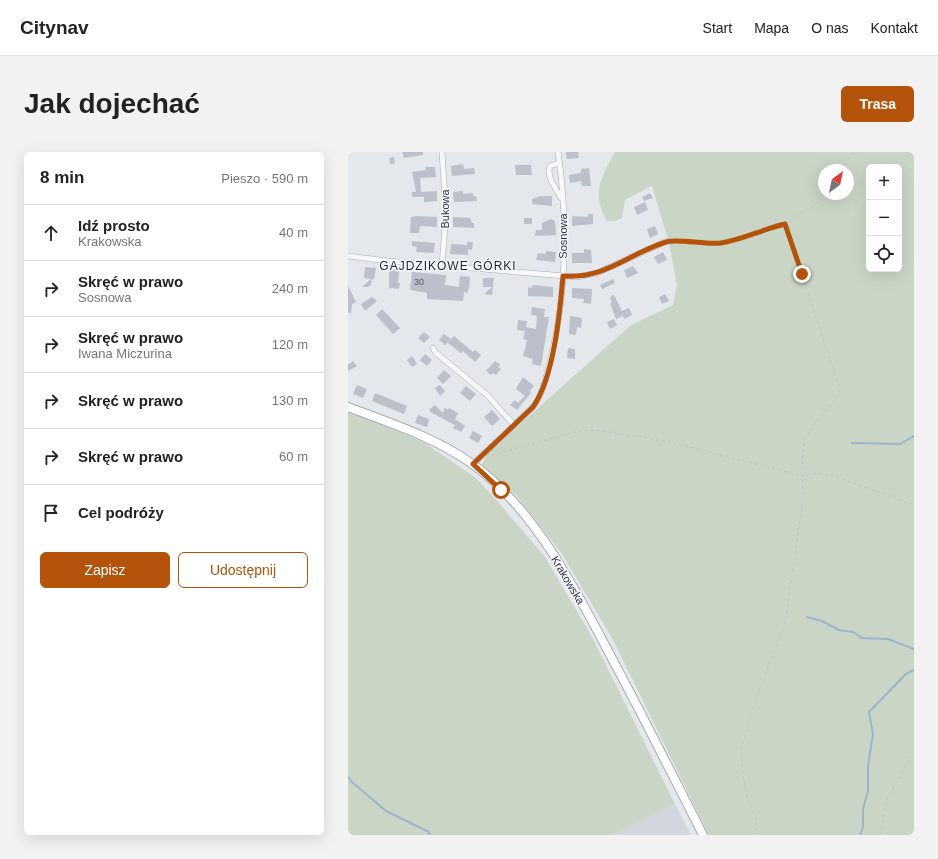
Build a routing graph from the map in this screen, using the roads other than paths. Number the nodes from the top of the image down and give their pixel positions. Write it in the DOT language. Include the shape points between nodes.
graph roads {
  1 [pos="442,152"];
  2 [pos="558,152"];
  3 [pos="559,163"];
  4 [pos="563,202"];
  5 [pos="667,241"];
  6 [pos="348,256"];
  7 [pos="442,266"];
  8 [pos="563,276"];
  9 [pos="433,348"];
  10 [pos="348,407"];
  11 [pos="514,425"];
  12 [pos="473,464"];
  13 [pos="703,835"];
  1 -- 7 [label="street, Bukowa" via="446,212"];
  2 -- 3 [label="street, Sosnowa"];
  3 -- 4 [label="street, Sosnowa"];
  3 -- 4 [label="street, Sosnowa" via="550,166 549,170"];
  4 -- 8 [label="street, Sosnowa"];
  5 -- 8 [label="street" via="597,273 577,277"];
  6 -- 7 [label="street"];
  7 -- 8 [label="street"];
  8 -- 11 [label="street, Sosnowa" via="557,332 540,397"];
  9 -- 11 [label="street" via="487,395"];
  10 -- 12 [label="main road, Krakowska" via="435,442"];
  11 -- 12 [label="street, Sosnowa"];
  12 -- 13 [label="main road, Krakowska" via="515,505 542,539 568,579 622,676"];
}
